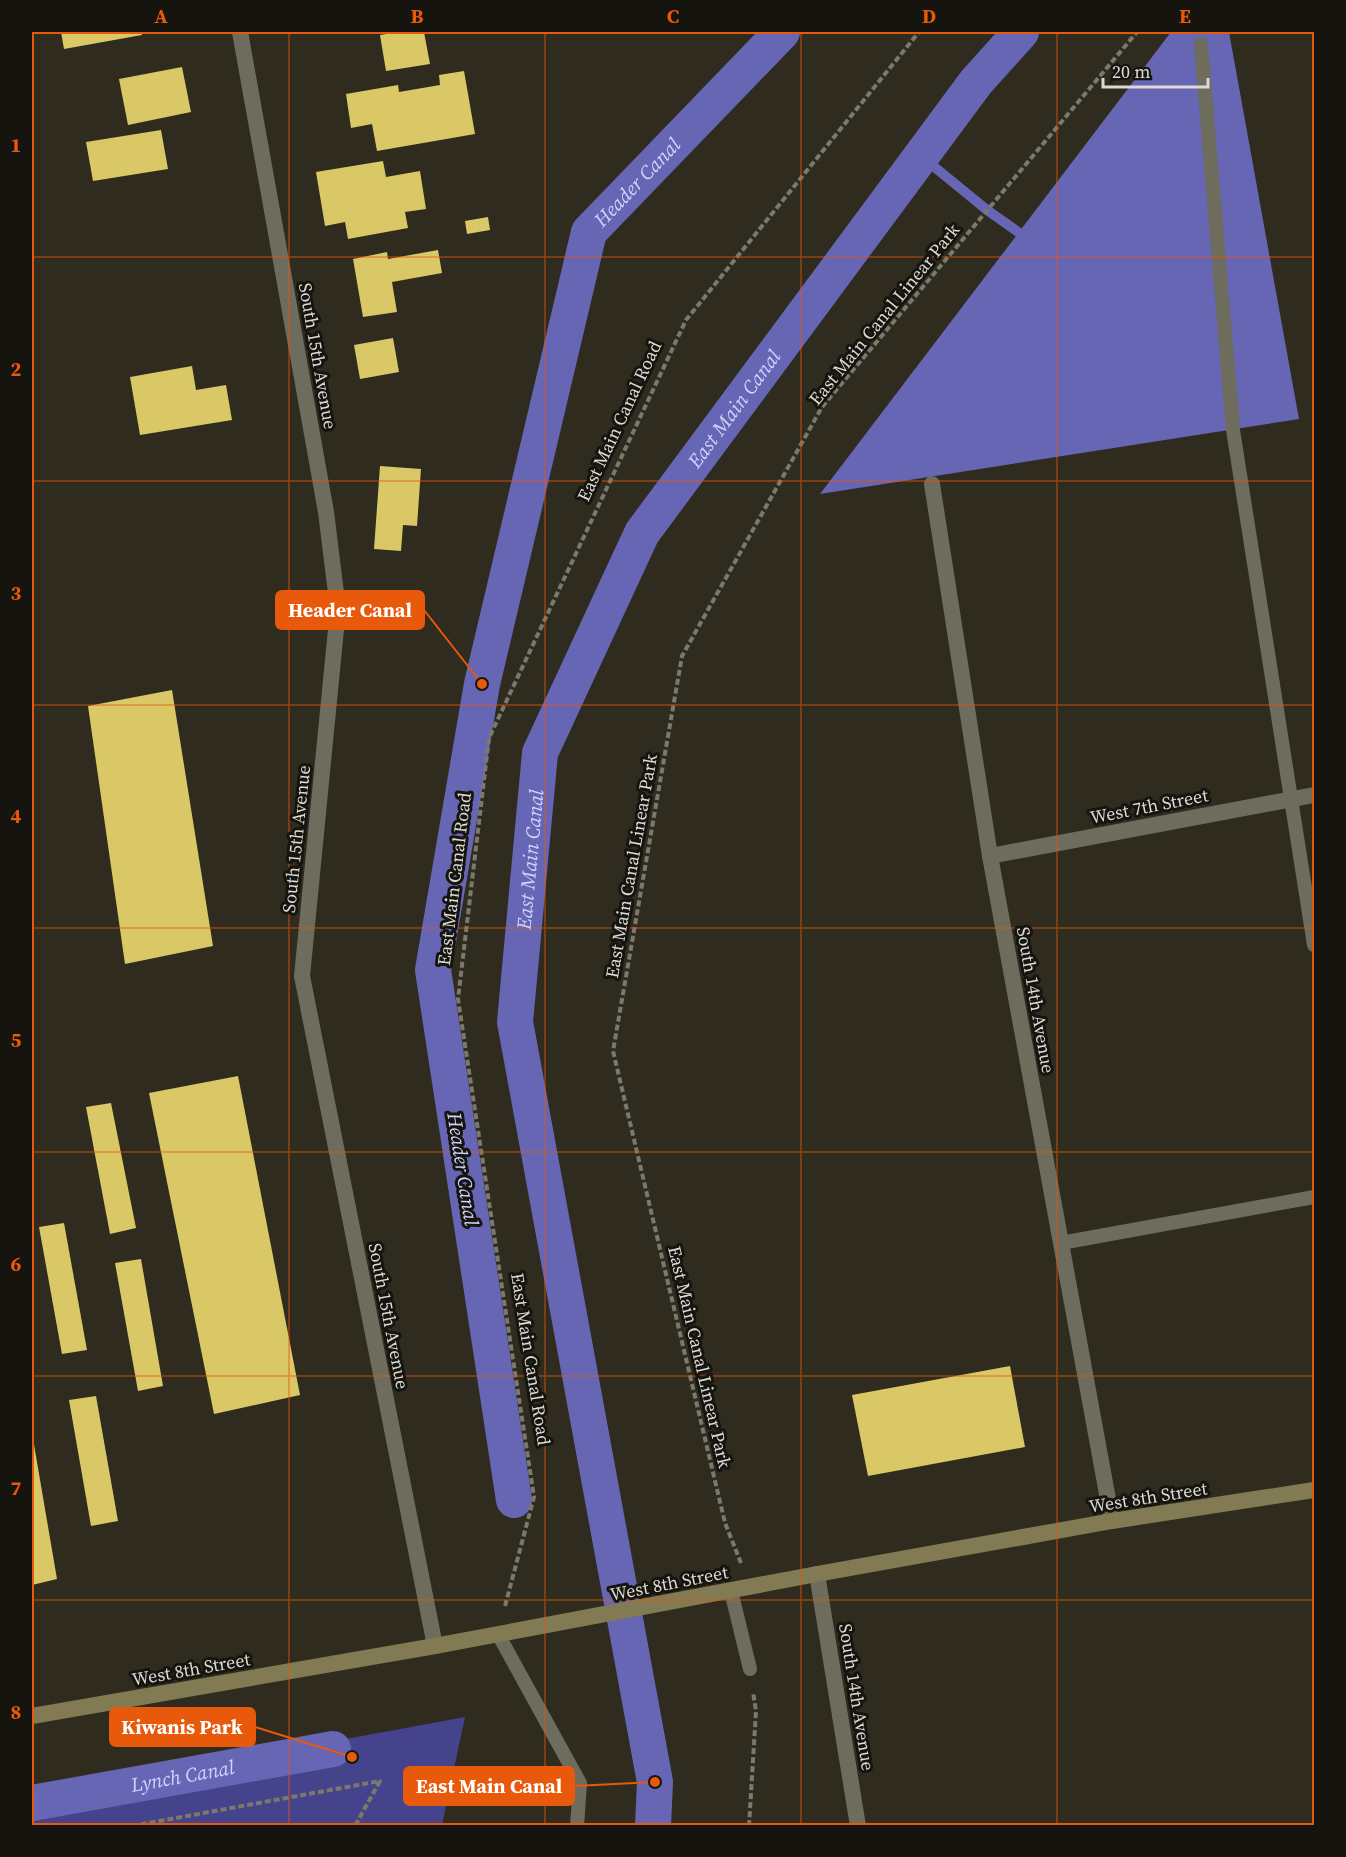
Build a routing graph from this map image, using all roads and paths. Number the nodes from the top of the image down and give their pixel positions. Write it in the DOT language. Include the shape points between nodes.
graph roads {
  1 [pos="240,32"];
  2 [pos="920,32"];
  3 [pos="1137,32"];
  4 [pos="1201,44"];
  5 [pos="932,484"];
  6 [pos="1314,795"];
  7 [pos="1290,799"];
  8 [pos="990,856"];
  9 [pos="1314,945"];
  10 [pos="1314,1197"];
  11 [pos="1061,1243"];
  12 [pos="1314,1490"];
  13 [pos="1112,1521"];
  14 [pos="817,1574"];
  15 [pos="750,1588"];
  16 [pos="731,1591"];
  17 [pos="498,1634"];
  18 [pos="435,1646"];
  19 [pos="750,1669"];
  20 [pos="32,1716"];
  21 [pos="132,1826"];
  22 [pos="355,1826"];
  23 [pos="577,1826"];
  24 [pos="749,1826"];
  25 [pos="858,1826"];
  1 -- 18 [label="street, South 15th Avenue" via="326,512 338,609 302,976"];
  2 -- 17 [label="path, East Main Canal Road" via="686,320 489,738 458,999 534,1497"];
  3 -- 15 [label="path, East Main Canal Linear Park" via="822,407 682,656 613,1052 725,1523"];
  4 -- 7 [label="lane" via="1233,430"];
  5 -- 8 [label="street, South 14th Avenue"];
  6 -- 7 [label="street, West 7th Street"];
  7 -- 8 [label="street, West 7th Street"];
  7 -- 9 [label="lane"];
  8 -- 11 [label="street, South 14th Avenue"];
  10 -- 11 [label="lane"];
  11 -- 13 [label="street, South 14th Avenue"];
  12 -- 13 [label="main road, West 8th Street"];
  13 -- 14 [label="main road, West 8th Street"];
  14 -- 15 [label="main road, West 8th Street"];
  14 -- 25 [label="street, South 14th Avenue"];
  15 -- 16 [label="main road, West 8th Street"];
  16 -- 17 [label="main road, West 8th Street"];
  16 -- 19 [label="lane"];
  17 -- 18 [label="main road, West 8th Street"];
  17 -- 23 [label="lane" via="580,1783"];
  18 -- 20 [label="main road, West 8th Street"];
  19 -- 24 [label="path" via="756,1711"];
  21 -- 22 [label="path" via="380,1781"];
}
